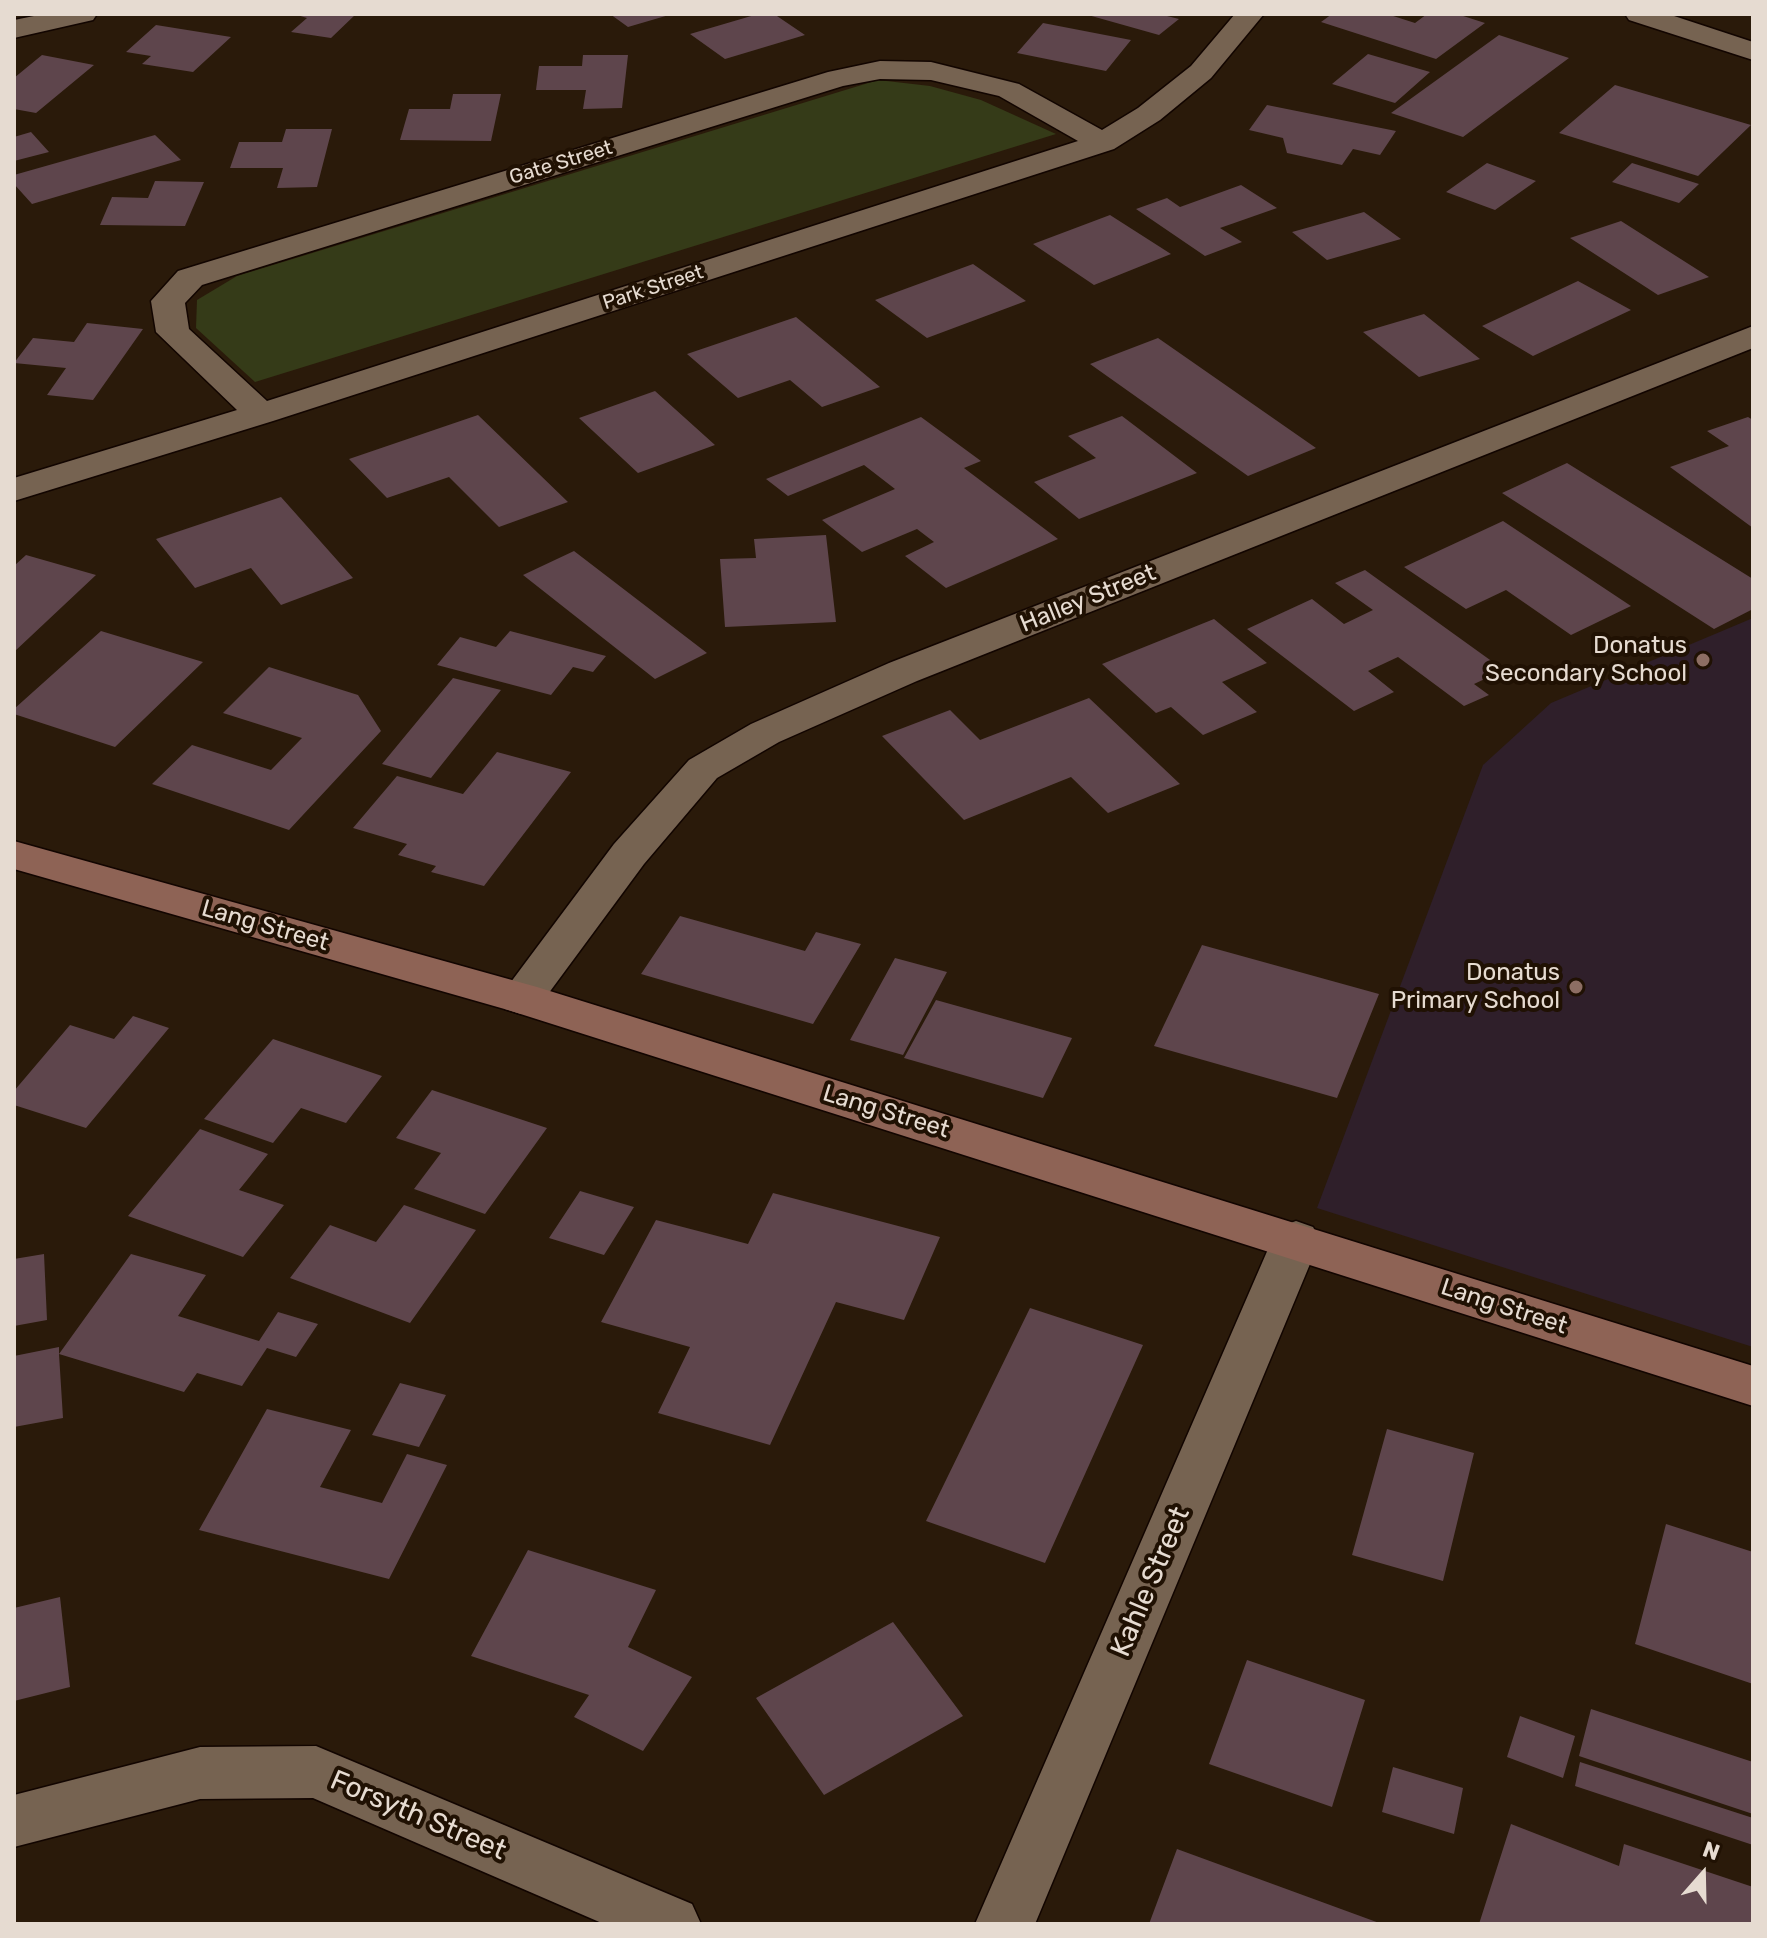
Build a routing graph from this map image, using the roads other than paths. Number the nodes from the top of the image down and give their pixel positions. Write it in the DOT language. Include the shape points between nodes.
graph roads {
  1 [pos="82,14"];
  2 [pos="1250,14"];
  3 [pos="1639,14"];
  4 [pos="14,29"];
  5 [pos="1753,51"];
  6 [pos="1103,143"];
  7 [pos="1753,336"];
  8 [pos="261,414"];
  9 [pos="14,490"];
  10 [pos="14,855"];
  11 [pos="521,998"];
  12 [pos="1296,1240"];
  13 [pos="1753,1386"];
  14 [pos="14,1821"];
  15 [pos="671,1924"];
  16 [pos="1005,1924"];
  1 -- 4 [label="street"];
  2 -- 6 [label="street, Park Street" via="1201,72"];
  3 -- 5 [label="street"];
  6 -- 8 [label="street, Park Street"];
  6 -- 8 [label="street, Gate Street" via="1009,90 931,71 880,70 838,78 190,278 168,301 173,332"];
  7 -- 11 [label="street, Halley Street" via="903,672 765,733 703,769 629,854"];
  8 -- 9 [label="street, Park Street"];
  10 -- 11 [label="street, Lang Street"];
  11 -- 12 [label="street, Lang Street"];
  12 -- 13 [label="street, Lang Street"];
  12 -- 16 [label="street, Kahle Street"];
  14 -- 15 [label="street, Forsyth Street" via="200,1773 316,1772"];
}
